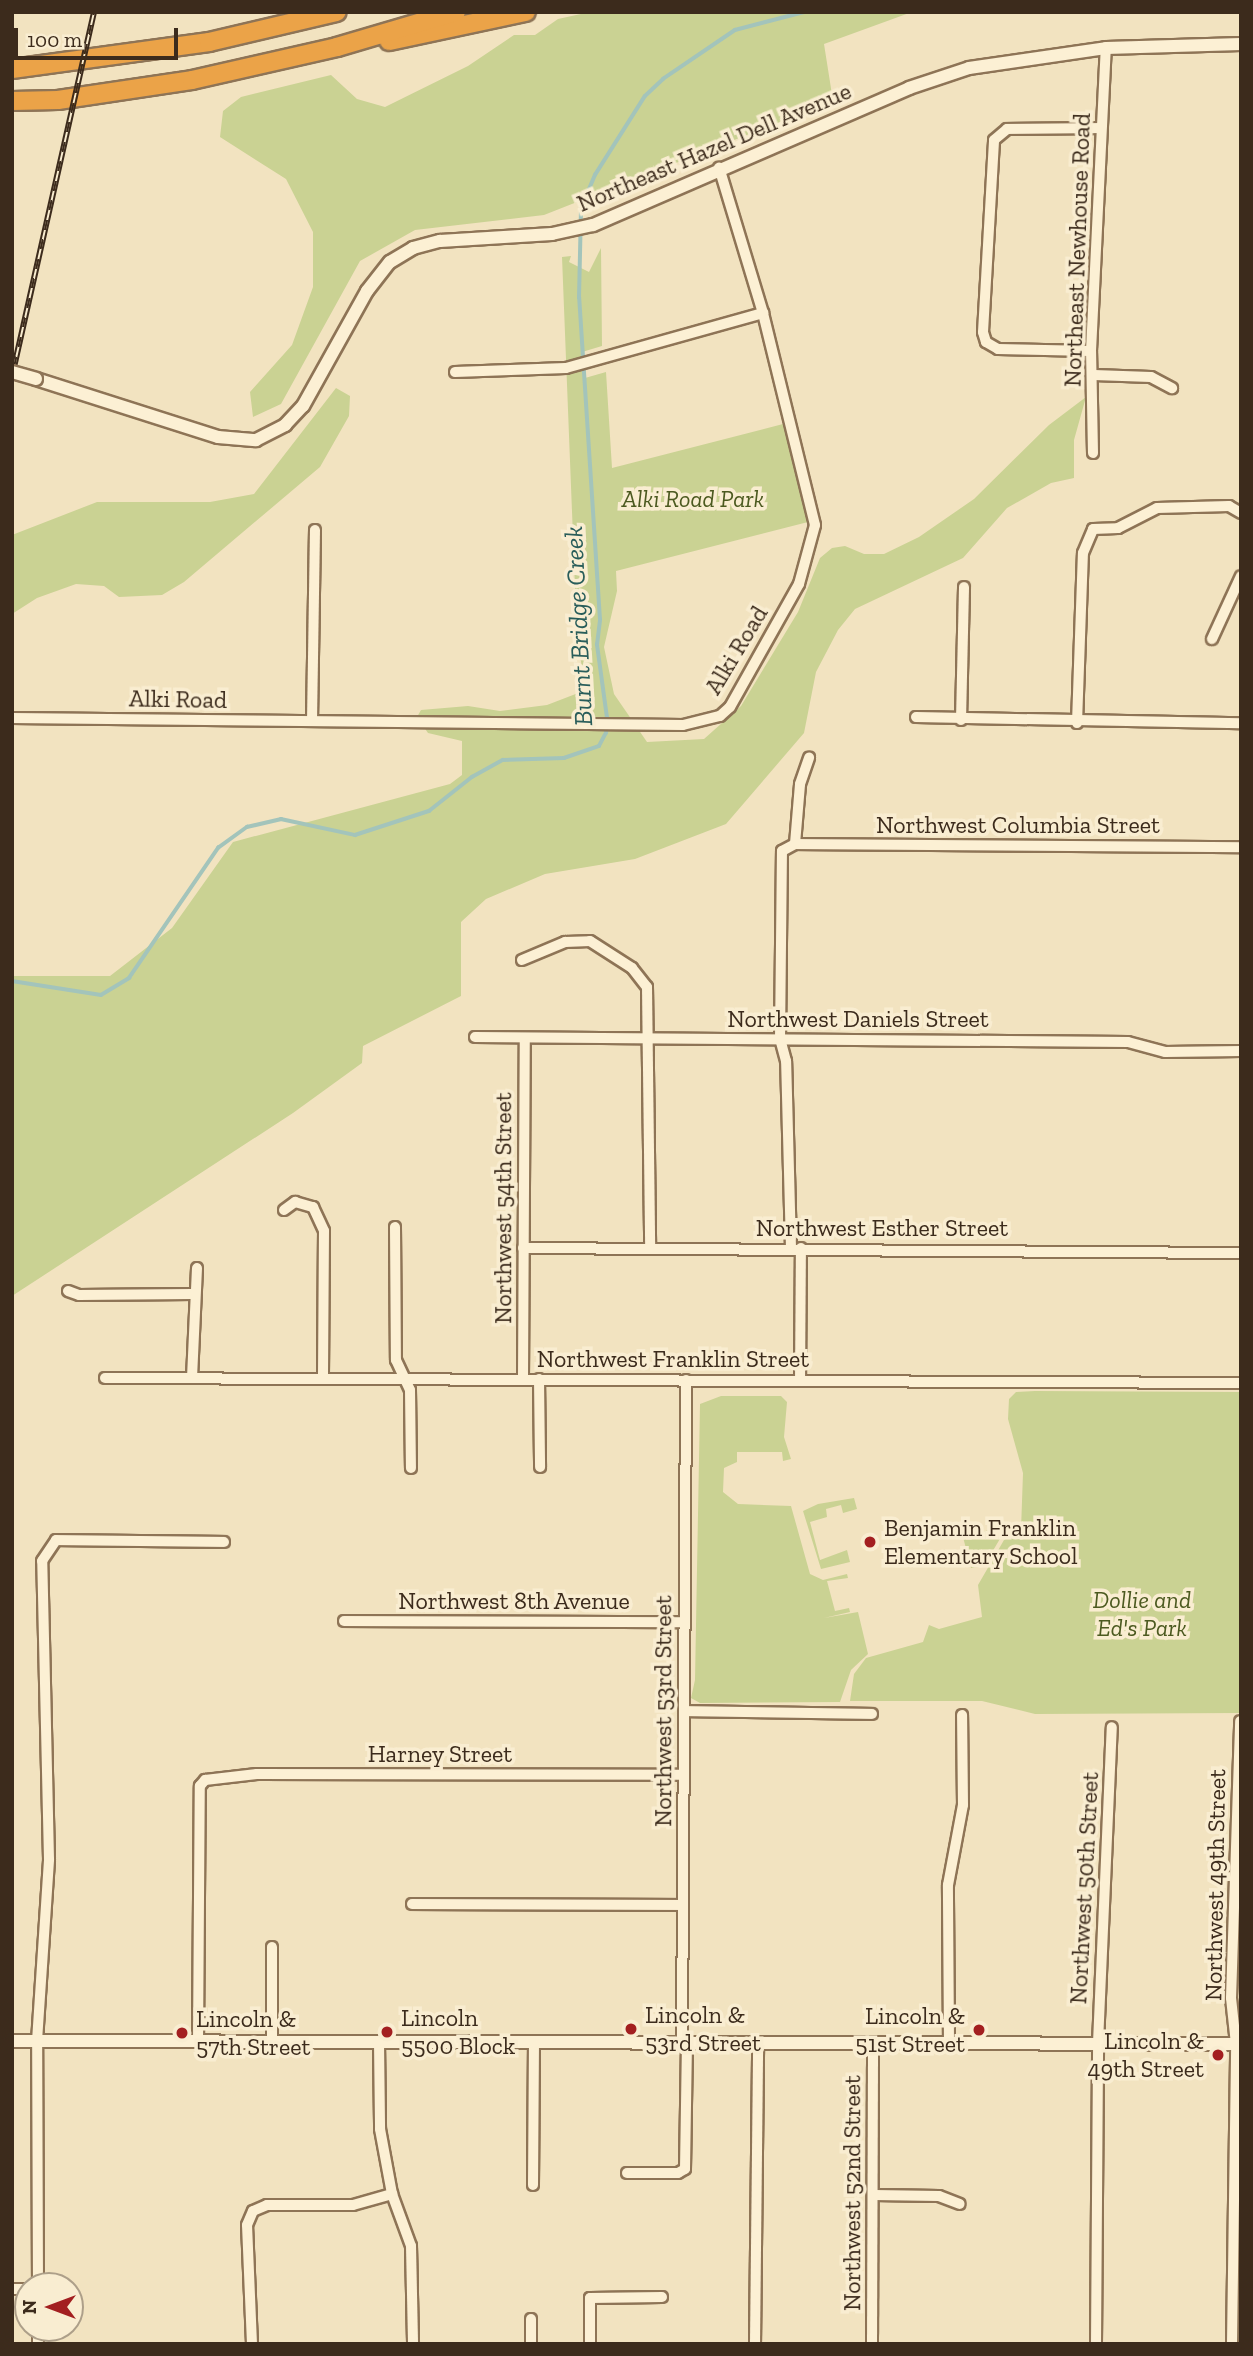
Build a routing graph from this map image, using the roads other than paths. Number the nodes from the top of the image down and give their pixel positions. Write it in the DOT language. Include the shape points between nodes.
graph roads {
  1 [pos="323,12"];
  2 [pos="337,12"];
  3 [pos="456,12"];
  4 [pos="526,12"];
  5 [pos="297,24"];
  6 [pos="1241,44"];
  7 [pos="337,47"];
  8 [pos="1106,48"];
  9 [pos="12,69"];
  10 [pos="12,101"];
  11 [pos="1100,128"];
  12 [pos="719,167"];
  13 [pos="763,313"];
  14 [pos="1091,351"];
  15 [pos="12,372"];
  16 [pos="455,372"];
  17 [pos="1094,375"];
  18 [pos="1172,388"];
  19 [pos="1093,453"];
  20 [pos="1240,513"];
  21 [pos="314,530"];
  22 [pos="1241,576"];
  23 [pos="964,587"];
  24 [pos="1212,639"];
  25 [pos="916,717"];
  26 [pos="12,718"];
  27 [pos="961,720"];
  28 [pos="312,721"];
  29 [pos="1077,723"];
  30 [pos="1241,723"];
  31 [pos="809,758"];
  32 [pos="795,844"];
  33 [pos="1241,847"];
  34 [pos="522,960"];
  35 [pos="475,1037"];
  36 [pos="525,1038"];
  37 [pos="650,1038"];
  38 [pos="780,1039"];
  39 [pos="1241,1051"];
  40 [pos="284,1210"];
  41 [pos="395,1227"];
  42 [pos="523,1248"];
  43 [pos="796,1248"];
  44 [pos="650,1249"];
  45 [pos="1241,1253"];
  46 [pos="197,1268"];
  47 [pos="68,1291"];
  48 [pos="192,1294"];
  49 [pos="105,1378"];
  50 [pos="192,1378"];
  51 [pos="323,1378"];
  52 [pos="405,1378"];
  53 [pos="523,1379"];
  54 [pos="539,1379"];
  55 [pos="686,1380"];
  56 [pos="800,1381"];
  57 [pos="1241,1383"];
  58 [pos="540,1467"];
  59 [pos="411,1468"];
  60 [pos="224,1542"];
  61 [pos="344,1621"];
  62 [pos="685,1622"];
  63 [pos="684,1710"];
  64 [pos="872,1714"];
  65 [pos="962,1715"];
  66 [pos="1240,1721"];
  67 [pos="1112,1727"];
  68 [pos="684,1775"];
  69 [pos="1240,1776"];
  70 [pos="1238,1902"];
  71 [pos="412,1904"];
  72 [pos="683,1905"];
  73 [pos="272,1947"];
  74 [pos="12,2041"];
  75 [pos="37,2041"];
  76 [pos="198,2041"];
  77 [pos="272,2042"];
  78 [pos="379,2042"];
  79 [pos="684,2042"];
  80 [pos="758,2042"];
  81 [pos="873,2042"];
  82 [pos="949,2042"];
  83 [pos="534,2043"];
  84 [pos="1098,2043"];
  85 [pos="1238,2044"];
  86 [pos="627,2173"];
  87 [pos="533,2185"];
  88 [pos="392,2194"];
  89 [pos="874,2195"];
  90 [pos="960,2204"];
  91 [pos="38,2272"];
  92 [pos="662,2297"];
  93 [pos="531,2319"];
  94 [pos="252,2344"];
  95 [pos="413,2344"];
  96 [pos="531,2344"];
  97 [pos="590,2344"];
  98 [pos="755,2344"];
  99 [pos="872,2344"];
  100 [pos="1096,2344"];
  101 [pos="1232,2344"];
  1 -- 5 [label="highway"];
  2 -- 5 [label="highway"];
  3 -- 7 [label="highway"];
  4 -- 7 [label="highway" via="409,38"];
  5 -- 9 [label="highway" via="169,49"];
  6 -- 8 [label="street, Northeast Hazel Dell Avenue"];
  7 -- 10 [label="highway" via="192,80 58,100"];
  8 -- 11 [label="street, Northeast Newhouse Road"];
  8 -- 12 [label="street, Northeast Hazel Dell Avenue" via="970,68 909,88"];
  11 -- 14 [label="street, Northeast Newhouse Road"];
  11 -- 14 [label="street" via="1007,129 997,134 992,146 983,332 988,345 998,349"];
  12 -- 13 [label="street, Alki Road"];
  12 -- 15 [label="street, Northeast Hazel Dell Avenue, bridge" via="593,225 552,234 440,240 413,248 390,262 367,291 303,406 285,425 256,440 218,437"];
  13 -- 16 [label="street" via="566,368"];
  13 -- 28 [label="street, Alki Road" via="815,524 807,567 730,707 720,716 683,725"];
  14 -- 17 [label="street, Northeast Newhouse Road"];
  17 -- 18 [label="street" via="1151,377"];
  17 -- 19 [label="street, Northeast Newhouse Road"];
  20 -- 29 [label="street" via="1229,506 1157,508 1118,528 1093,529 1083,553"];
  21 -- 28 [label="street"];
  22 -- 24 [label="street"];
  23 -- 27 [label="street"];
  25 -- 27 [label="street"];
  26 -- 28 [label="street, Alki Road"];
  27 -- 29 [label="street"];
  29 -- 30 [label="street"];
  31 -- 32 [label="street" via="800,784"];
  32 -- 33 [label="street, Northwest Columbia Street"];
  32 -- 38 [label="street" via="782,851"];
  34 -- 37 [label="street" via="572,941 598,943 632,968 647,987"];
  35 -- 36 [label="street, Northwest Daniels Street"];
  36 -- 37 [label="street, Northwest Daniels Street"];
  36 -- 42 [label="street, Northwest 54th Street"];
  37 -- 38 [label="street, Northwest Daniels Street"];
  37 -- 44 [label="street"];
  38 -- 39 [label="street, Northwest Daniels Street" via="1128,1042 1165,1052"];
  38 -- 43 [label="street" via="786,1061"];
  40 -- 51 [label="street" via="295,1202 305,1203 323,1223"];
  41 -- 52 [label="street" via="396,1360"];
  42 -- 44 [label="street, Northwest Esther Street"];
  42 -- 53 [label="street, Northwest 54th Street"];
  43 -- 44 [label="street, Northwest Esther Street"];
  43 -- 45 [label="street, Northwest Esther Street"];
  43 -- 56 [label="street"];
  46 -- 48 [label="street"];
  47 -- 48 [label="street" via="79,1295"];
  48 -- 50 [label="street"];
  49 -- 50 [label="street, Northwest Franklin Street"];
  50 -- 51 [label="street, Northwest Franklin Street"];
  51 -- 52 [label="street, Northwest Franklin Street"];
  52 -- 53 [label="street, Northwest Franklin Street"];
  52 -- 59 [label="street"];
  53 -- 54 [label="street, Northwest Franklin Street"];
  54 -- 55 [label="street, Northwest Franklin Street"];
  54 -- 58 [label="street"];
  55 -- 56 [label="street, Northwest Franklin Street"];
  55 -- 62 [label="street, Northwest 53rd Street"];
  56 -- 57 [label="street, Northwest Franklin Street"];
  60 -- 75 [label="street" via="56,1540 42,1561 49,1859"];
  61 -- 62 [label="street, Northwest 8th Avenue"];
  62 -- 63 [label="street, Northwest 53rd Street"];
  63 -- 64 [label="street"];
  63 -- 68 [label="street, Northwest 53rd Street"];
  65 -- 82 [label="street" via="963,1805 948,1885"];
  66 -- 69 [label="street, Northwest 49th Street"];
  67 -- 84 [label="street, Northwest 50th Street"];
  68 -- 72 [label="street, Northwest 53rd Street"];
  68 -- 76 [label="street, Harney Street" via="257,1774 205,1780 200,1786"];
  69 -- 70 [label="street, Northwest 49th Street"];
  70 -- 85 [label="street, Northwest 49th Street" via="1231,1998"];
  71 -- 72 [label="street"];
  72 -- 79 [label="street, Northwest 53rd Street"];
  73 -- 77 [label="street"];
  74 -- 75 [label="street"];
  75 -- 76 [label="street"];
  75 -- 91 [label="street"];
  76 -- 77 [label="street"];
  77 -- 78 [label="street"];
  78 -- 83 [label="street"];
  78 -- 88 [label="street" via="380,2129"];
  79 -- 80 [label="street"];
  79 -- 83 [label="street"];
  79 -- 86 [label="street, Northwest 53rd Street" via="685,2169 678,2174"];
  80 -- 81 [label="street"];
  80 -- 98 [label="street"];
  81 -- 82 [label="street"];
  81 -- 89 [label="street, Northwest 52nd Street"];
  82 -- 84 [label="street"];
  83 -- 87 [label="street"];
  84 -- 85 [label="street"];
  84 -- 100 [label="street, Northwest 50th Street"];
  85 -- 101 [label="street, Northwest 49th Street"];
  88 -- 94 [label="street" via="353,2206 267,2205 253,2211 247,2225"];
  88 -- 95 [label="street" via="411,2246"];
  89 -- 90 [label="street" via="939,2196"];
  89 -- 99 [label="street, Northwest 52nd Street"];
  92 -- 97 [label="street" via="590,2298"];
  93 -- 96 [label="street"];
}
